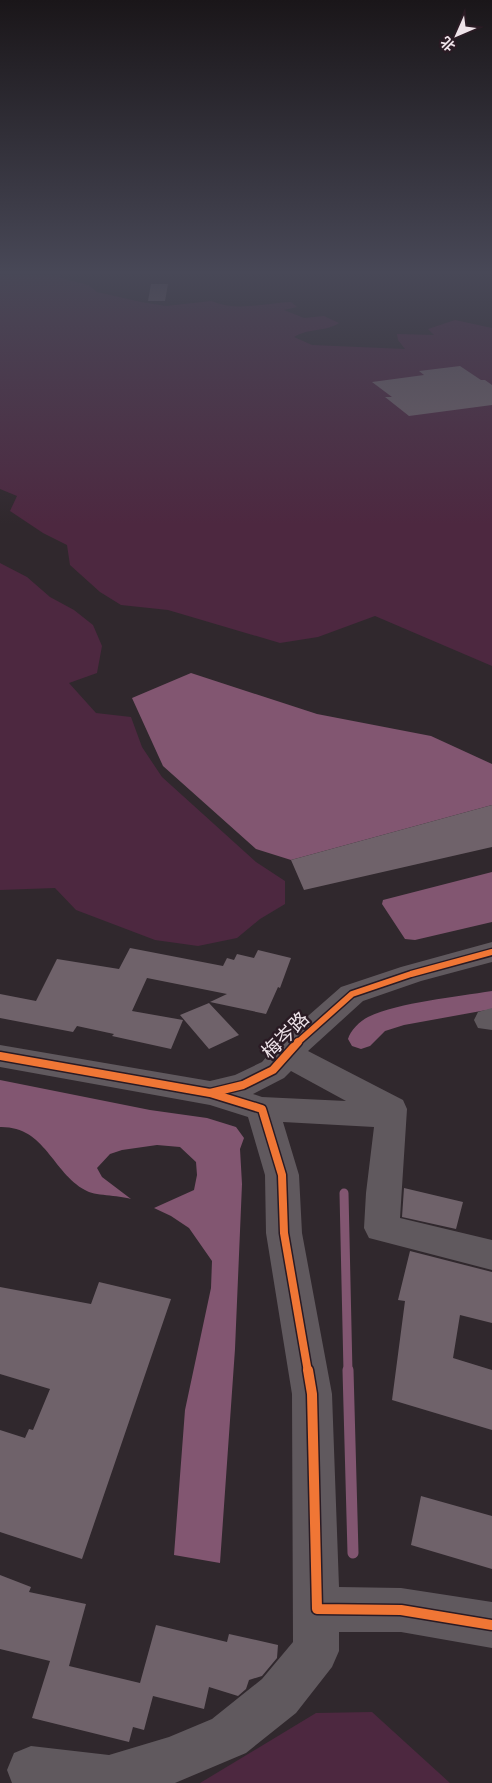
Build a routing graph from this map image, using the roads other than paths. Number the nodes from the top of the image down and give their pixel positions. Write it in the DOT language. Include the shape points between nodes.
graph roads {
  1 [pos="492,952"];
  2 [pos="287,1054"];
  3 [pos="0,1056"];
  4 [pos="210,1093"];
  5 [pos="262,1109"];
  6 [pos="389,1115"];
  7 [pos="492,1255"];
  8 [pos="317,1609"];
  9 [pos="492,1625"];
  10 [pos="31,1770"];
  1 -- 2 [label="street, 梅岑路" via="352,994"];
  2 -- 4 [label="street, 梅岑路" via="273,1070 243,1085"];
  2 -- 6 [label="street" via="391,1109"];
  3 -- 4 [label="street, 梅岑路"];
  4 -- 5 [label="street"];
  5 -- 6 [label="street"];
  5 -- 8 [label="street" via="282,1175 284,1233 312,1394"];
  6 -- 7 [label="street" via="390,1150 383,1193 382,1228"];
  8 -- 9 [label="street" via="401,1610"];
  8 -- 10 [label="street" via="316,1651 279,1696 229,1736 170,1761 109,1779"];
}
